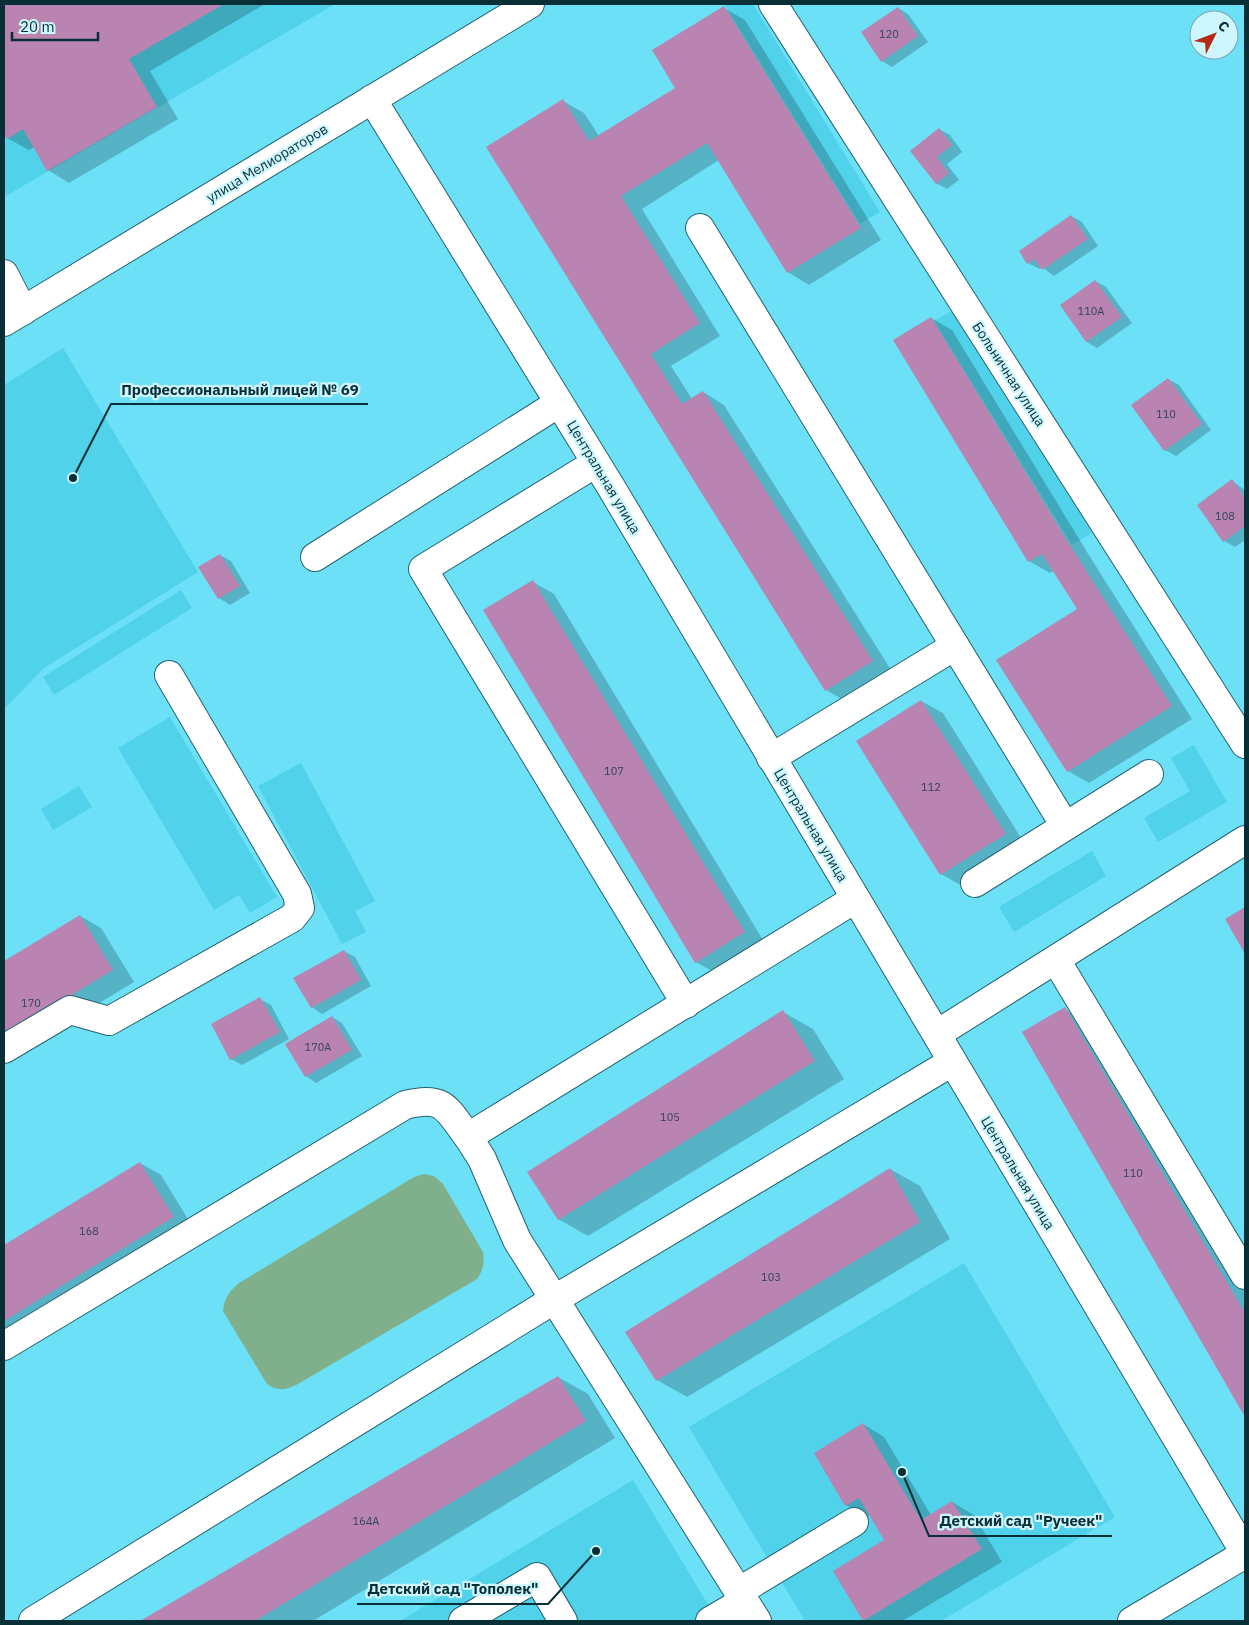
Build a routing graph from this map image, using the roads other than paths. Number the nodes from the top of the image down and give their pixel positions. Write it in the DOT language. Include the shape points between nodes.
graph roads {
  1 [pos="530,4"];
  2 [pos="772,4"];
  3 [pos="372,99"];
  4 [pos="700,228"];
  5 [pos="4,274"];
  6 [pos="13,316"];
  7 [pos="559,403"];
  8 [pos="596,463"];
  9 [pos="315,557"];
  10 [pos="955,646"];
  11 [pos="169,675"];
  12 [pos="1245,744"];
  13 [pos="771,758"];
  14 [pos="1149,774"];
  15 [pos="1066,826"];
  16 [pos="1245,840"];
  17 [pos="975,883"];
  18 [pos="855,899"];
  19 [pos="1056,960"];
  20 [pos="686,1004"];
  21 [pos="937,1034"];
  22 [pos="4,1049"];
  23 [pos="952,1062"];
  24 [pos="468,1137"];
  25 [pos="1245,1275"];
  26 [pos="555,1298"];
  27 [pos="4,1346"];
  28 [pos="854,1522"];
  29 [pos="1245,1554"];
  30 [pos="746,1605"];
  31 [pos="33,1621"];
  32 [pos="464,1621"];
  33 [pos="563,1621"];
  34 [pos="710,1621"];
  35 [pos="1132,1621"];
  1 -- 3 [label="street, улица Мелиораторов"];
  2 -- 12 [label="street, Больничная улица"];
  3 -- 6 [label="street, улица Мелиораторов"];
  3 -- 7 [label="street, Центральная улица"];
  4 -- 10 [label="street"];
  5 -- 6 [label="street"];
  7 -- 8 [label="street, Центральная улица"];
  7 -- 9 [label="street"];
  8 -- 13 [label="street, Центральная улица"];
  8 -- 20 [label="street" via="423,569"];
  10 -- 13 [label="street"];
  10 -- 15 [label="street"];
  11 -- 22 [label="street" via="298,894 300,908 292,918 109,1021 70,1010"];
  13 -- 18 [label="street, Центральная улица"];
  14 -- 15 [label="street"];
  15 -- 17 [label="street"];
  16 -- 19 [label="street"];
  18 -- 20 [label="street"];
  18 -- 21 [label="street, Центральная улица"];
  19 -- 21 [label="street"];
  19 -- 25 [label="street"];
  20 -- 24 [label="street"];
  21 -- 23 [label="street, Центральная улица"];
  23 -- 26 [label="street"];
  23 -- 29 [label="street, Центральная улица"];
  24 -- 26 [label="street" via="482,1159 517,1240"];
  24 -- 27 [label="street" via="446,1107 426,1100 405,1105"];
  26 -- 30 [label="street"];
  26 -- 31 [label="street"];
  28 -- 30 [label="street"];
  29 -- 35 [label="street"];
  30 -- 34 [label="street"];
  32 -- 33 [label="street" via="537,1577"];
}
